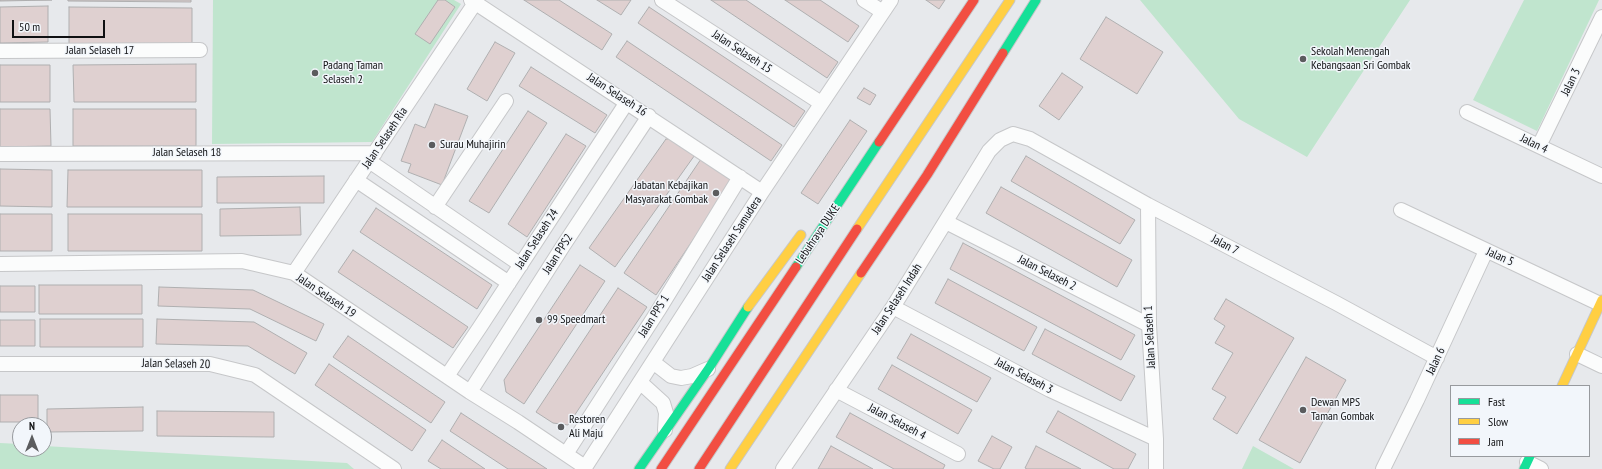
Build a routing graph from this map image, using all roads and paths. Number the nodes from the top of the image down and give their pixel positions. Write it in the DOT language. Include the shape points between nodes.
graph roads {
  1 [pos="662,0"];
  2 [pos="864,0"];
  3 [pos="891,0"];
  4 [pos="974,0"];
  5 [pos="1010,0"];
  6 [pos="1036,0"];
  7 [pos="473,2"];
  8 [pos="883,12"];
  9 [pos="1602,17"];
  10 [pos="200,50"];
  11 [pos="0,51"];
  12 [pos="912,94"];
  13 [pos="506,101"];
  14 [pos="626,102"];
  15 [pos="821,103"];
  16 [pos="1467,112"];
  17 [pos="648,116"];
  18 [pos="1013,134"];
  19 [pos="1539,146"];
  20 [pos="0,154"];
  21 [pos="372,157"];
  22 [pos="1602,176"];
  23 [pos="740,177"];
  24 [pos="844,177"];
  25 [pos="356,180"];
  26 [pos="762,192"];
  27 [pos="1148,205"];
  28 [pos="435,207"];
  29 [pos="1401,210"];
  30 [pos="946,222"];
  31 [pos="807,226"];
  32 [pos="1486,251"];
  33 [pos="0,264"];
  34 [pos="521,265"];
  35 [pos="294,274"];
  36 [pos="509,283"];
  37 [pos="1601,302"];
  38 [pos="893,307"];
  39 [pos="1149,325"];
  40 [pos="1577,354"];
  41 [pos="1437,358"];
  42 [pos="653,362"];
  43 [pos="0,364"];
  44 [pos="1602,366"];
  45 [pos="709,368"];
  46 [pos="447,376"];
  47 [pos="641,383"];
  48 [pos="1562,385"];
  49 [pos="836,390"];
  50 [pos="470,392"];
  51 [pos="665,430"];
  52 [pos="1156,439"];
  53 [pos="566,454"];
  54 [pos="958,454"];
  55 [pos="1527,462"];
  56 [pos="585,468"];
  57 [pos="394,469"];
  58 [pos="639,469"];
  59 [pos="661,469"];
  60 [pos="699,469"];
  61 [pos="730,469"];
  62 [pos="784,469"];
  63 [pos="1156,469"];
  64 [pos="1383,469"];
  65 [pos="1541,469"];
  1 -- 15 [label="street, Jalan Selaseh 15"];
  2 -- 8 [label="street"];
  3 -- 8 [label="street, Jalan Selaseh Samudera"];
  4 -- 12 [label="main road, Lebuhraya DUKE"];
  5 -- 60 [label="main road"];
  6 -- 61 [label="main road" via="927,175"];
  7 -- 14 [label="street, Jalan Selaseh 16"];
  7 -- 21 [label="street, Jalan Selaseh Ria"];
  8 -- 15 [label="street, Jalan Selaseh Samudera"];
  9 -- 19 [label="street, Jalan 3"];
  10 -- 11 [label="street, Jalan Selaseh 17"];
  12 -- 24 [label="main road"];
  12 -- 59 [label="main road, Lebuhraya DUKE"];
  13 -- 28 [label="street"];
  14 -- 17 [label="street, Jalan Selaseh 16"];
  14 -- 34 [label="street, Jalan Selaseh 24"];
  15 -- 26 [label="street, Jalan Selaseh Samudera"];
  16 -- 19 [label="street, Jalan 4"];
  17 -- 23 [label="street, Jalan Selaseh 16"];
  17 -- 50 [label="street, Jalan PPS2"];
  18 -- 27 [label="street, Jalan 7" via="1030,139"];
  18 -- 30 [label="street, Jalan Selaseh Indah" via="1000,140 989,151"];
  19 -- 22 [label="street, Jalan 4"];
  20 -- 21 [label="street, Jalan Selaseh 18"];
  21 -- 25 [label="street, Jalan Selaseh Ria"];
  21 -- 28 [label="street"];
  23 -- 26 [label="street, Jalan Selaseh 16"];
  23 -- 53 [label="street, Jalan PPS 1"];
  25 -- 35 [label="street, Jalan Selaseh Ria"];
  25 -- 36 [label="street"];
  26 -- 42 [label="street, Jalan Selaseh Samudera"];
  27 -- 39 [label="street, Jalan Selaseh 1"];
  27 -- 41 [label="street, Jalan 7"];
  28 -- 34 [label="street"];
  29 -- 32 [label="street, Jalan 5"];
  30 -- 38 [label="street, Jalan Selaseh Indah"];
  30 -- 39 [label="street, Jalan Selaseh 2"];
  31 -- 45 [label="main road" via="759,292"];
  32 -- 37 [label="street, Jalan 5"];
  32 -- 41 [label="street, Jalan 6"];
  33 -- 35 [label="street, Jalan Selaseh 19" via="242,261"];
  34 -- 36 [label="street, Jalan Selaseh 24"];
  35 -- 46 [label="street, Jalan Selaseh 19"];
  36 -- 46 [label="street, Jalan Selaseh 24"];
  37 -- 40 [label="main road"];
  38 -- 49 [label="street, Jalan Selaseh Indah"];
  38 -- 52 [label="street, Jalan Selaseh 3" via="1050,390"];
  39 -- 52 [label="street, Jalan Selaseh 1"];
  40 -- 44 [label="street"];
  40 -- 48 [label="main road"];
  41 -- 64 [label="street, Jalan 6"];
  42 -- 45 [label="street" via="671,376 681,378"];
  42 -- 47 [label="street, Jalan Selaseh Samudera"];
  43 -- 57 [label="street, Jalan Selaseh 20" via="210,364 254,375"];
  45 -- 51 [label="main road"];
  46 -- 50 [label="street, Jalan Selaseh 19"];
  47 -- 51 [label="street" via="663,403 666,413"];
  47 -- 56 [label="street, Jalan Selaseh Samudera"];
  49 -- 54 [label="street, Jalan Selaseh 4"];
  49 -- 62 [label="street, Jalan Selaseh Indah"];
  50 -- 53 [label="street, Jalan Selaseh 19"];
  51 -- 58 [label="main road"];
  52 -- 63 [label="street, Jalan Selaseh 1"];
  53 -- 56 [label="street, Jalan Selaseh 19"];
  55 -- 65 [label="street"];
}
